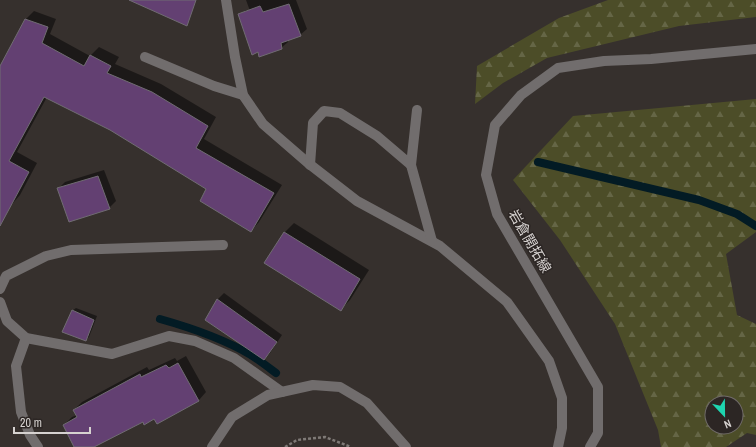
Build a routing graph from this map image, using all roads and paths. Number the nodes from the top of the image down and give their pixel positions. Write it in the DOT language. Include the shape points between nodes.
graph roads {
  1 [pos="226,0"];
  2 [pos="756,49"];
  3 [pos="145,57"];
  4 [pos="243,96"];
  5 [pos="416,110"];
  6 [pos="310,165"];
  7 [pos="411,165"];
  8 [pos="432,241"];
  9 [pos="223,244"];
  10 [pos="0,290"];
  11 [pos="0,302"];
  12 [pos="26,338"];
  13 [pos="282,392"];
  14 [pos="38,447"];
  15 [pos="212,447"];
  16 [pos="285,447"];
  17 [pos="351,447"];
  18 [pos="406,447"];
  19 [pos="558,447"];
  20 [pos="590,447"];
  1 -- 4 [label="street"];
  2 -- 20 [label="street, 岩倉開拓線" via="604,61 558,68 521,95 495,125 486,175 497,214 598,387 598,433"];
  3 -- 4 [label="street"];
  4 -- 6 [label="street" via="263,124"];
  5 -- 7 [label="street"];
  6 -- 7 [label="street" via="313,123 324,111 340,112 377,136"];
  6 -- 8 [label="street" via="356,201"];
  7 -- 8 [label="street"];
  8 -- 19 [label="street" via="507,302 549,361 562,398 562,428"];
  9 -- 10 [label="street" via="71,250 46,256 6,276"];
  11 -- 12 [label="street" via="7,321"];
  12 -- 13 [label="street" via="112,354 169,336 195,341 234,358"];
  12 -- 14 [label="street" via="16,366 21,412"];
  13 -- 15 [label="street" via="268,395 232,417"];
  13 -- 18 [label="street" via="313,385 340,387 366,403"];
  16 -- 17 [label="path" via="297,440 325,437"];
}
